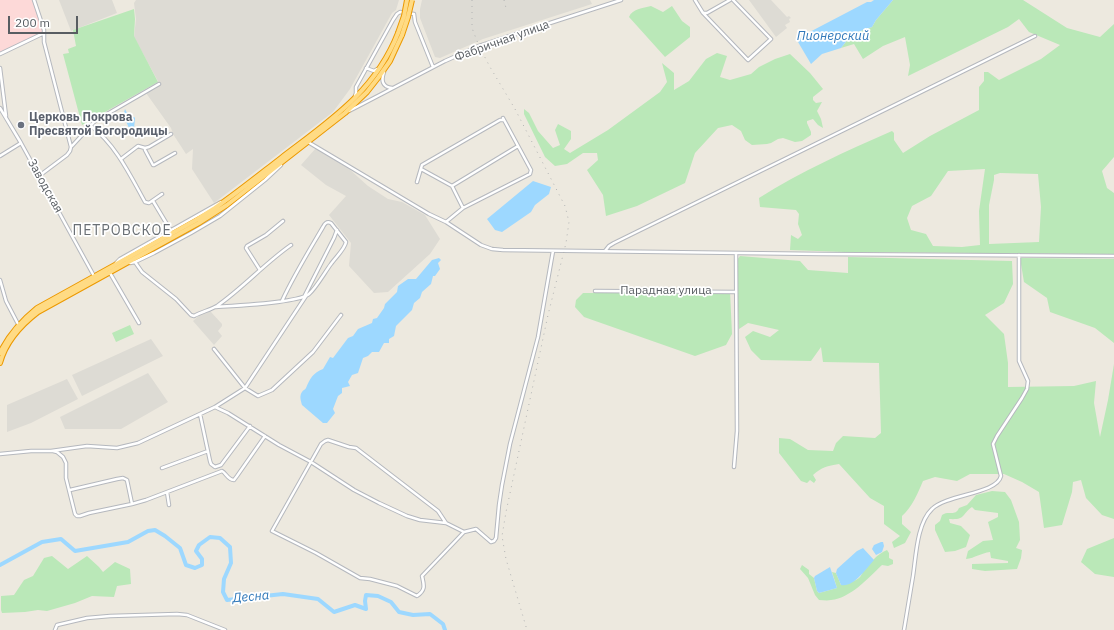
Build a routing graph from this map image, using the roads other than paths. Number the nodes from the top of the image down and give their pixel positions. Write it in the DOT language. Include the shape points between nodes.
graph roads {
  1 [pos="34,0"];
  2 [pos="407,0"];
  3 [pos="412,0"];
  4 [pos="620,0"];
  5 [pos="695,0"];
  6 [pos="730,0"];
  7 [pos="733,0"];
  8 [pos="703,13"];
  9 [pos="44,33"];
  10 [pos="400,34"];
  11 [pos="1035,36"];
  12 [pos="0,54"];
  13 [pos="384,66"];
  14 [pos="433,67"];
  15 [pos="0,68"];
  16 [pos="366,68"];
  17 [pos="158,84"];
  18 [pos="396,87"];
  19 [pos="352,100"];
  20 [pos="0,108"];
  21 [pos="345,113"];
  22 [pos="6,118"];
  23 [pos="91,126"];
  24 [pos="171,134"];
  25 [pos="308,142"];
  26 [pos="21,143"];
  27 [pos="71,146"];
  28 [pos="518,146"];
  29 [pos="145,148"];
  30 [pos="175,153"];
  31 [pos="0,156"];
  32 [pos="121,159"];
  33 [pos="285,160"];
  34 [pos="421,169"];
  35 [pos="39,176"];
  36 [pos="417,182"];
  37 [pos="452,186"];
  38 [pos="162,194"];
  39 [pos="228,199"];
  40 [pos="153,200"];
  41 [pos="463,208"];
  42 [pos="283,221"];
  43 [pos="446,222"];
  44 [pos="337,230"];
  45 [pos="171,231"];
  46 [pos="291,245"];
  47 [pos="553,251"];
  48 [pos="605,252"];
  49 [pos="736,253"];
  50 [pos="1019,255"];
  51 [pos="1114,256"];
  52 [pos="135,262"];
  53 [pos="125,263"];
  54 [pos="114,265"];
  55 [pos="260,270"];
  56 [pos="110,272"];
  57 [pos="94,276"];
  58 [pos="0,280"];
  59 [pos="595,291"];
  60 [pos="736,292"];
  61 [pos="305,297"];
  62 [pos="282,301"];
  63 [pos="216,307"];
  64 [pos="341,315"];
  65 [pos="140,323"];
  66 [pos="18,324"];
  67 [pos="214,349"];
  68 [pos="0,353"];
  69 [pos="0,363"];
  70 [pos="245,388"];
  71 [pos="215,407"];
  72 [pos="200,414"];
  73 [pos="250,426"];
  74 [pos="265,436"];
  75 [pos="51,451"];
  76 [pos="208,451"];
  77 [pos="0,454"];
  78 [pos="311,462"];
  79 [pos="734,467"];
  80 [pos="162,468"];
  81 [pos="70,490"];
  82 [pos="167,492"];
  83 [pos="132,504"];
  84 [pos="169,504"];
  85 [pos="446,523"];
  86 [pos="464,532"];
  87 [pos="55,630"];
  88 [pos="225,630"];
  89 [pos="904,630"];
  1 -- 9 [label="street"];
  2 -- 10 [label="highway, bridge"];
  3 -- 10 [label="highway, bridge"];
  4 -- 14 [label="street, Фабричная улица" via="479,46"];
  5 -- 8 [label="street"];
  6 -- 8 [label="street"];
  7 -- 8 [label="street" via="772,39 748,60"];
  9 -- 12 [label="street"];
  9 -- 27 [label="street" via="44,42"];
  10 -- 13 [label="highway" via="396,49"];
  11 -- 48 [label="street" via="614,243"];
  13 -- 16 [label="street" via="372,71"];
  13 -- 18 [label="street" via="384,85"];
  13 -- 19 [label="highway"];
  13 -- 21 [label="highway" via="367,92"];
  14 -- 16 [label="street" via="414,14 402,12 396,15"];
  14 -- 18 [label="street, Фабричная улица"];
  15 -- 22 [label="street"];
  16 -- 19 [label="street"];
  17 -- 23 [label="street"];
  18 -- 21 [label="street, Фабричная улица"];
  19 -- 39 [label="highway" via="336,116"];
  20 -- 22 [label="street, Заводская"];
  21 -- 25 [label="highway"];
  22 -- 26 [label="street, Заводская"];
  23 -- 27 [label="street"];
  23 -- 32 [label="street"];
  24 -- 29 [label="street"];
  25 -- 33 [label="highway"];
  25 -- 43 [label="street"];
  26 -- 31 [label="street"];
  26 -- 35 [label="street, Заводская"];
  27 -- 35 [label="street" via="67,155"];
  28 -- 34 [label="street" via="504,119 422,165"];
  28 -- 37 [label="street"];
  28 -- 41 [label="street" via="531,170 530,174"];
  29 -- 30 [label="street" via="154,166"];
  29 -- 32 [label="street" via="138,146"];
  32 -- 40 [label="street" via="145,202"];
  33 -- 52 [label="street" via="266,180 220,216"];
  33 -- 53 [label="highway" via="216,212"];
  34 -- 36 [label="street"];
  34 -- 37 [label="street"];
  35 -- 57 [label="street, Заводская"];
  37 -- 41 [label="street"];
  38 -- 40 [label="street"];
  39 -- 45 [label="street"];
  39 -- 54 [label="highway" via="196,220"];
  40 -- 45 [label="street"];
  41 -- 43 [label="street"];
  42 -- 55 [label="street" via="246,248"];
  43 -- 47 [label="street" via="481,245 492,249"];
  44 -- 61 [label="street"];
  44 -- 61 [label="street" via="346,242 345,246"];
  44 -- 62 [label="street" via="331,223 325,223"];
  45 -- 54 [label="street" via="120,259"];
  46 -- 55 [label="street"];
  47 -- 48 [label="street"];
  47 -- 86 [label="street" via="538,337 510,444 496,538 491,542 476,529"];
  48 -- 49 [label="street"];
  49 -- 50 [label="street"];
  49 -- 60 [label="street"];
  50 -- 51 [label="street"];
  50 -- 89 [label="street" via="1019,361 1028,384 995,440 994,451 1001,476 998,482 984,490 936,505 927,515 919,539"];
  52 -- 53 [label="street"];
  52 -- 63 [label="street" via="142,272 176,299 191,315"];
  53 -- 56 [label="highway"];
  54 -- 57 [label="highway"];
  55 -- 63 [label="street"];
  56 -- 65 [label="street"];
  56 -- 69 [label="highway" via="28,319 13,336"];
  57 -- 66 [label="highway" via="37,308"];
  58 -- 66 [label="street" via="6,301"];
  59 -- 60 [label="street, Парадная улица"];
  60 -- 79 [label="street" via="737,431"];
  61 -- 62 [label="street"];
  61 -- 70 [label="street"];
  62 -- 63 [label="street"];
  64 -- 70 [label="street" via="313,352 272,390 258,396"];
  66 -- 68 [label="highway"];
  67 -- 70 [label="street"];
  70 -- 71 [label="street"];
  71 -- 72 [label="street"];
  71 -- 73 [label="street"];
  72 -- 75 [label="street" via="138,443 117,448 87,446"];
  72 -- 76 [label="street"];
  73 -- 74 [label="street"];
  73 -- 76 [label="street" via="221,466 213,466"];
  74 -- 78 [label="street"];
  74 -- 82 [label="street" via="234,480 222,471"];
  75 -- 77 [label="street"];
  75 -- 81 [label="street" via="58,452 66,463 66,478"];
  76 -- 80 [label="street"];
  78 -- 85 [label="street" via="354,490 407,516"];
  78 -- 85 [label="street" via="321,444 328,440 356,448 438,511"];
  78 -- 86 [label="street" via="272,532 360,578 397,586 416,596 424,587 422,576"];
  81 -- 83 [label="street" via="123,478 127,480"];
  81 -- 83 [label="street" via="75,514 78,516"];
  82 -- 83 [label="street"];
  82 -- 84 [label="street"];
  85 -- 86 [label="street"];
  87 -- 88 [label="street" via="57,625 87,618 177,614 187,615"];
}
